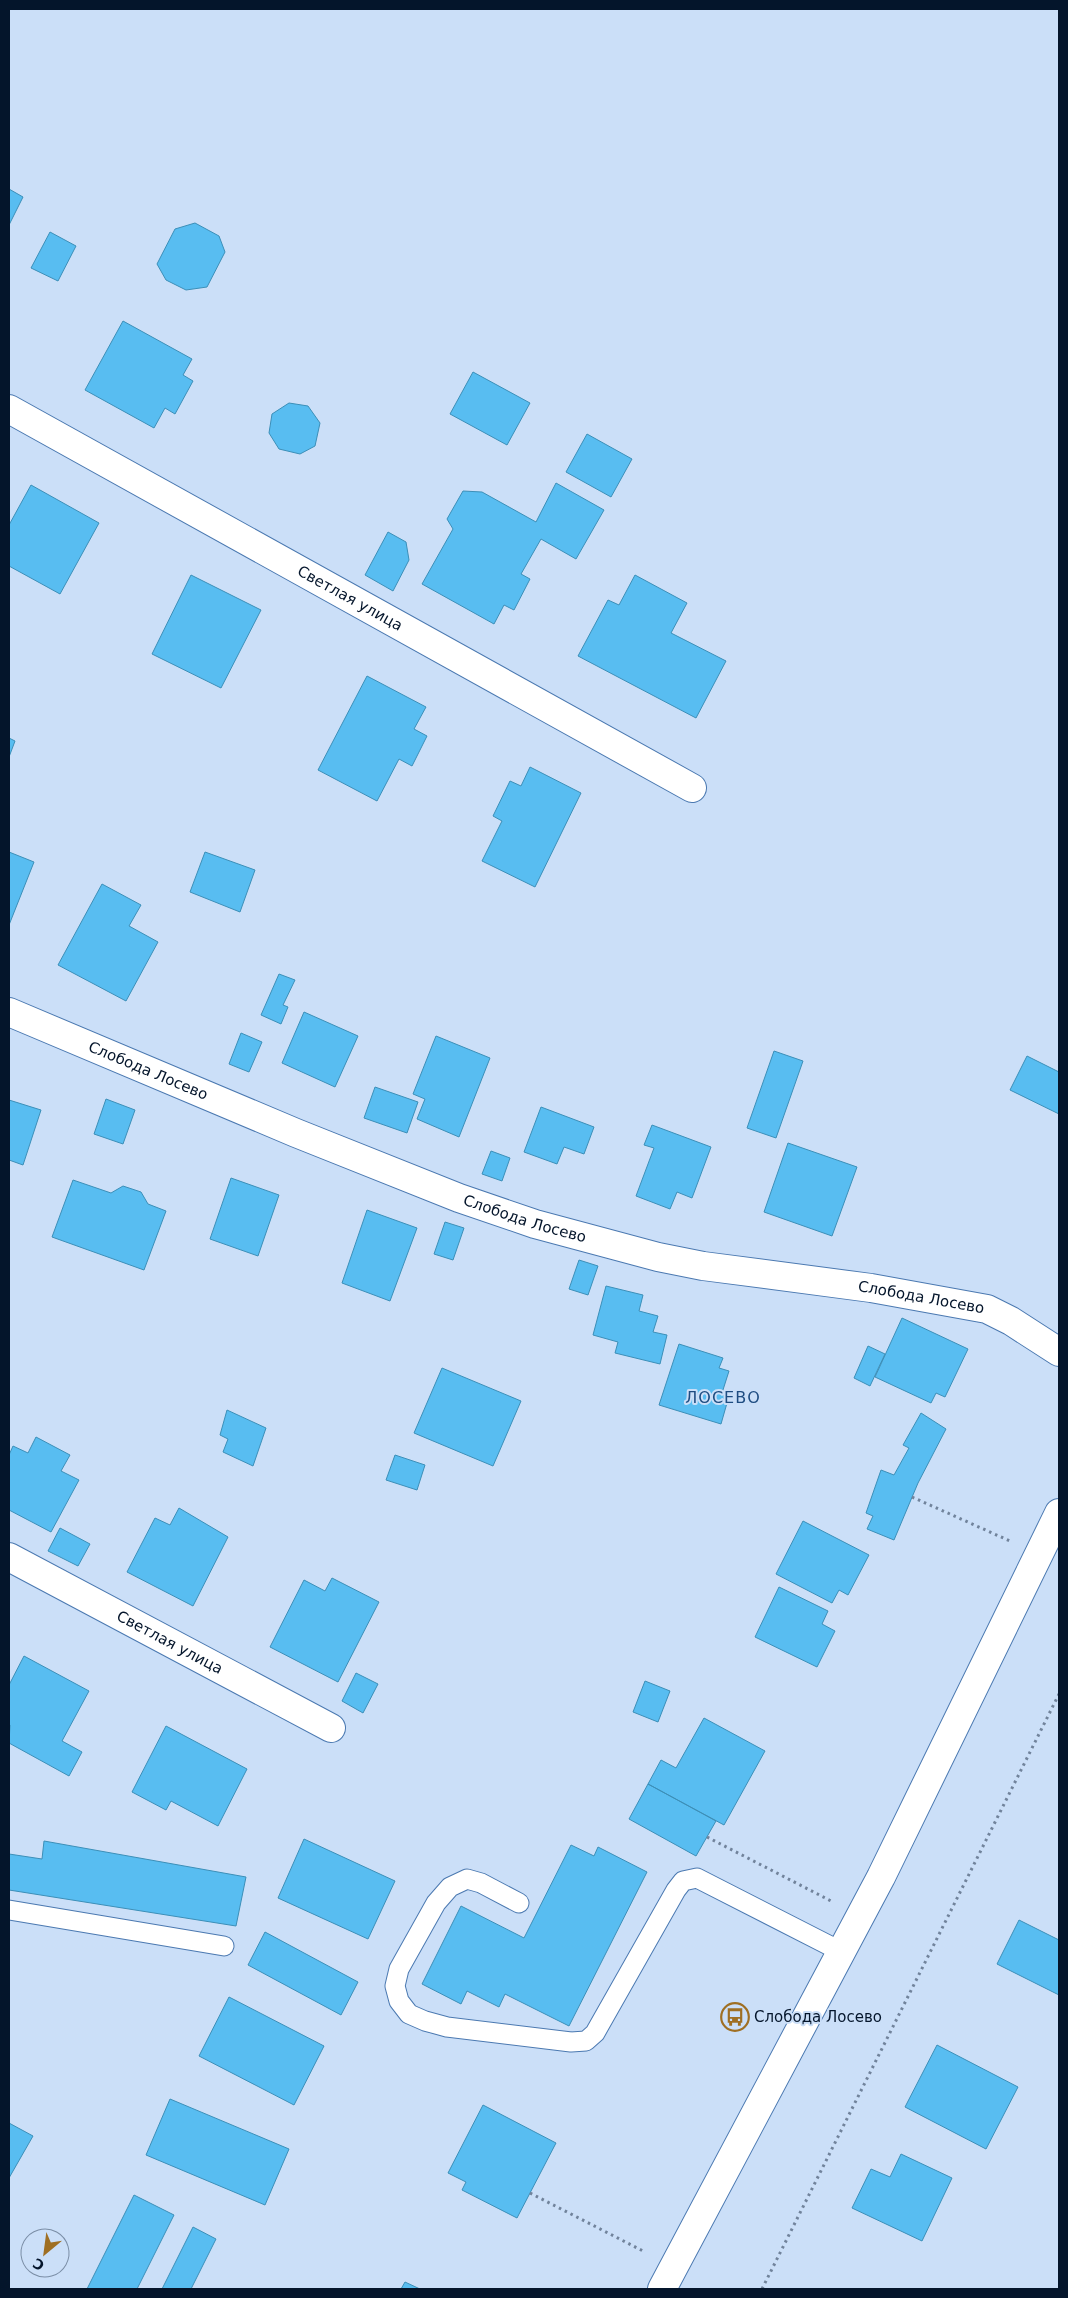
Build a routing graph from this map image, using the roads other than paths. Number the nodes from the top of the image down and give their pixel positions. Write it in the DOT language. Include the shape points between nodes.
graph roads {
  1 [pos="9,410"];
  2 [pos="692,788"];
  3 [pos="9,1012"];
  4 [pos="1059,1352"];
  5 [pos="1059,1513"];
  6 [pos="9,1558"];
  7 [pos="331,1728"];
  8 [pos="519,1903"];
  9 [pos="9,1910"];
  10 [pos="224,1946"];
  11 [pos="842,1952"];
  12 [pos="668,2278"];
  1 -- 2 [label="street, Светлая улица"];
  3 -- 4 [label="street, Слобода Лосево" via="296,1133 459,1198 535,1224 702,1266 871,1288 987,1309"];
  5 -- 11 [label="street"];
  6 -- 7 [label="street, Светлая улица"];
  8 -- 11 [label="lane" via="467,1879 450,1886 436,1903 399,1970 395,1986 399,2001 409,2014 447,2027 570,2042 586,2041 595,2033 676,1890 683,1881 697,1878"];
  9 -- 10 [label="lane"];
  11 -- 12 [label="street"];
}
